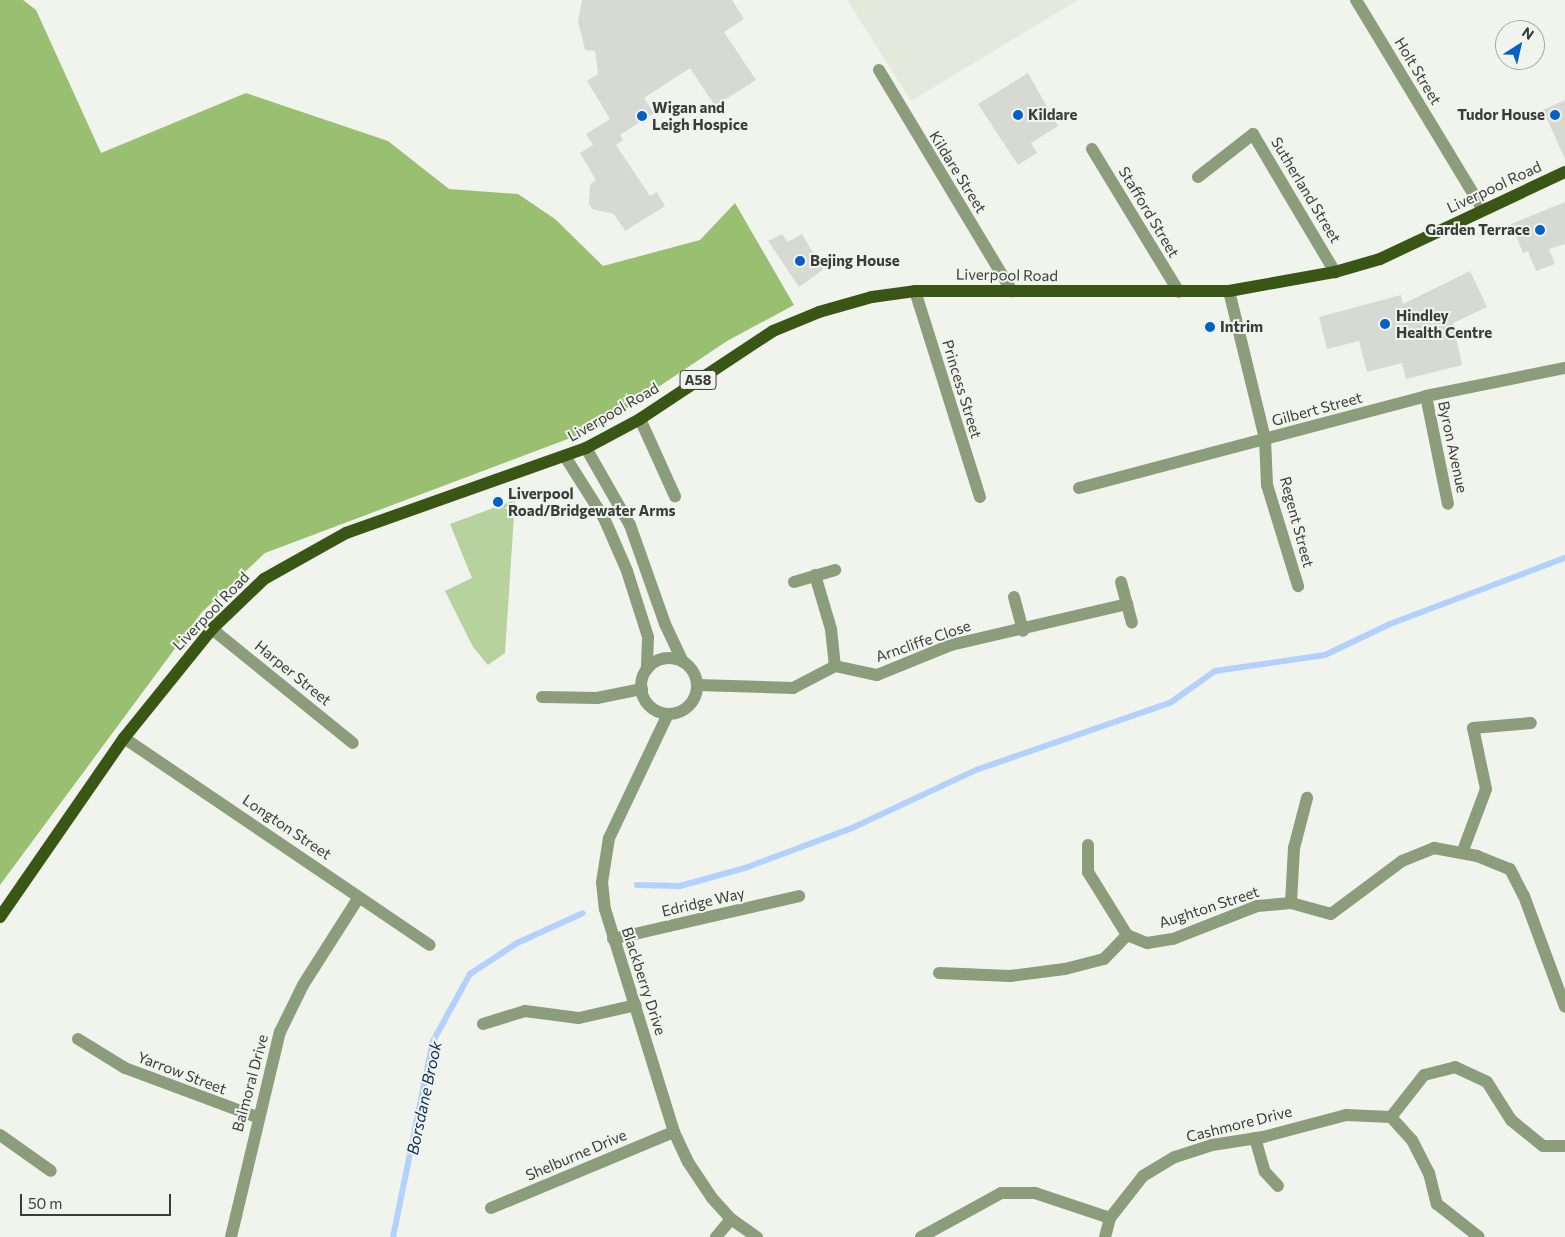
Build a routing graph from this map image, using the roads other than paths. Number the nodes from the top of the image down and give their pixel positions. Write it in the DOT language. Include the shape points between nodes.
graph roads {
  1 [pos="1356,0"];
  2 [pos="878,70"];
  3 [pos="1092,149"];
  4 [pos="1565,172"];
  5 [pos="1198,177"];
  6 [pos="1483,210"];
  7 [pos="1335,272"];
  8 [pos="915,291"];
  9 [pos="1012,291"];
  10 [pos="1229,291"];
  11 [pos="1179,292"];
  12 [pos="1565,368"];
  13 [pos="1426,396"];
  14 [pos="640,419"];
  15 [pos="1265,439"];
  16 [pos="586,448"];
  17 [pos="566,458"];
  18 [pos="1079,488"];
  19 [pos="675,496"];
  20 [pos="980,497"];
  21 [pos="1448,504"];
  22 [pos="835,570"];
  23 [pos="816,575"];
  24 [pos="794,582"];
  25 [pos="1122,582"];
  26 [pos="1298,586"];
  27 [pos="1014,597"];
  28 [pos="1127,604"];
  29 [pos="1132,623"];
  30 [pos="212,629"];
  31 [pos="1023,630"];
  32 [pos="683,662"];
  33 [pos="835,666"];
  34 [pos="647,669"];
  35 [pos="697,685"];
  36 [pos="642,689"];
  37 [pos="542,697"];
  38 [pos="668,714"];
  39 [pos="1531,723"];
  40 [pos="124,738"];
  41 [pos="354,743"];
  42 [pos="1307,798"];
  43 [pos="1088,845"];
  44 [pos="1462,853"];
  45 [pos="359,896"];
  46 [pos="799,896"];
  47 [pos="1291,902"];
  48 [pos="0,917"];
  49 [pos="1127,935"];
  50 [pos="613,939"];
  51 [pos="430,945"];
  52 [pos="939,973"];
  53 [pos="636,1005"];
  54 [pos="1565,1006"];
  55 [pos="483,1024"];
  56 [pos="78,1039"];
  57 [pos="257,1116"];
  58 [pos="1391,1117"];
  59 [pos="674,1132"];
  60 [pos="0,1135"];
  61 [pos="1255,1138"];
  62 [pos="1564,1146"];
  63 [pos="51,1172"];
  64 [pos="1278,1186"];
  65 [pos="491,1208"];
  66 [pos="1110,1218"];
  67 [pos="731,1219"];
  68 [pos="231,1237"];
  69 [pos="716,1237"];
  70 [pos="757,1237"];
  71 [pos="921,1237"];
  72 [pos="1105,1237"];
  73 [pos="1479,1237"];
  1 -- 6 [label="street, Holt Street"];
  2 -- 9 [label="street, Kildare Street"];
  3 -- 11 [label="street, Stafford Street"];
  4 -- 6 [label="main road, Liverpool Road / A58"];
  5 -- 7 [label="street, Sutherland Street" via="1254,134"];
  6 -- 7 [label="main road, Liverpool Road / A58" via="1380,259"];
  7 -- 10 [label="main road, Liverpool Road / A58"];
  8 -- 9 [label="main road, Liverpool Road / A58"];
  8 -- 14 [label="main road, Liverpool Road / A58" via="872,297 818,312 773,331"];
  8 -- 20 [label="street, Princess Street"];
  9 -- 11 [label="main road, Liverpool Road / A58"];
  10 -- 11 [label="main road, Liverpool Road / A58"];
  10 -- 15 [label="street, Regent Street"];
  12 -- 13 [label="street, Gilbert Street"];
  13 -- 15 [label="street, Gilbert Street"];
  13 -- 21 [label="street, Byron Avenue"];
  14 -- 16 [label="main road, Liverpool Road / A58"];
  14 -- 19 [label="street"];
  15 -- 18 [label="street, Gilbert Street"];
  15 -- 26 [label="street, Regent Street" via="1267,485"];
  16 -- 17 [label="main road, Liverpool Road / A58"];
  16 -- 32 [label="street" via="630,525 664,624"];
  17 -- 30 [label="main road, Liverpool Road / A58" via="346,533 264,579"];
  17 -- 34 [label="street" via="604,518 627,571 648,637"];
  22 -- 23 [label="street"];
  23 -- 24 [label="street"];
  23 -- 33 [label="street" via="832,628"];
  25 -- 28 [label="street"];
  27 -- 31 [label="street"];
  28 -- 29 [label="street"];
  28 -- 31 [label="street, Arncliffe Close"];
  30 -- 40 [label="main road, Liverpool Road / A58"];
  30 -- 41 [label="street, Harper Street"];
  31 -- 33 [label="street, Arncliffe Close" via="951,646 877,675"];
  32 -- 34 [label="street" via="660,660"];
  32 -- 35 [label="street" via="695,676"];
  33 -- 35 [label="street" via="793,688"];
  34 -- 36 [label="street"];
  35 -- 38 [label="street" via="692,703"];
  36 -- 37 [label="street" via="597,698"];
  36 -- 38 [label="street" via="647,704"];
  38 -- 50 [label="street, Blackberry Drive" via="609,838 602,882"];
  39 -- 44 [label="street" via="1473,728 1486,789"];
  40 -- 45 [label="street, Longton Street"];
  40 -- 48 [label="main road, Liverpool Road / A58"];
  42 -- 47 [label="street" via="1294,848"];
  43 -- 49 [label="street" via="1088,872"];
  44 -- 47 [label="street, Aughton Street" via="1434,848 1402,861 1331,914"];
  44 -- 54 [label="street, Aughton Street" via="1510,869 1528,905"];
  45 -- 51 [label="street, Longton Street"];
  45 -- 57 [label="street, Balmoral Drive" via="291,1008 271,1059"];
  46 -- 50 [label="street, Edridge Way"];
  47 -- 49 [label="street, Aughton Street" via="1257,906 1172,939 1147,942"];
  49 -- 52 [label="street" via="1104,959 1065,969 1010,976"];
  50 -- 53 [label="street, Blackberry Drive"];
  53 -- 55 [label="street" via="579,1018 525,1011"];
  53 -- 59 [label="street, Blackberry Drive"];
  56 -- 57 [label="street, Yarrow Street" via="125,1068"];
  57 -- 68 [label="street, Balmoral Drive"];
  58 -- 61 [label="street, Cashmore Drive" via="1346,1115"];
  58 -- 62 [label="street" via="1424,1076 1455,1068 1487,1082 1511,1120 1543,1146"];
  58 -- 73 [label="street" via="1412,1140 1429,1173 1437,1204"];
  59 -- 65 [label="street, Shelburne Drive"];
  59 -- 67 [label="street, Blackberry Drive" via="701,1182"];
  60 -- 63 [label="street"];
  61 -- 64 [label="street" via="1265,1172"];
  61 -- 66 [label="street, Cashmore Drive" via="1212,1145 1176,1157 1143,1176"];
  66 -- 71 [label="street" via="1035,1193 1001,1193"];
  66 -- 72 [label="street, Cashmore Drive"];
  67 -- 69 [label="street"];
  67 -- 70 [label="street, Blackberry Drive"];
}
